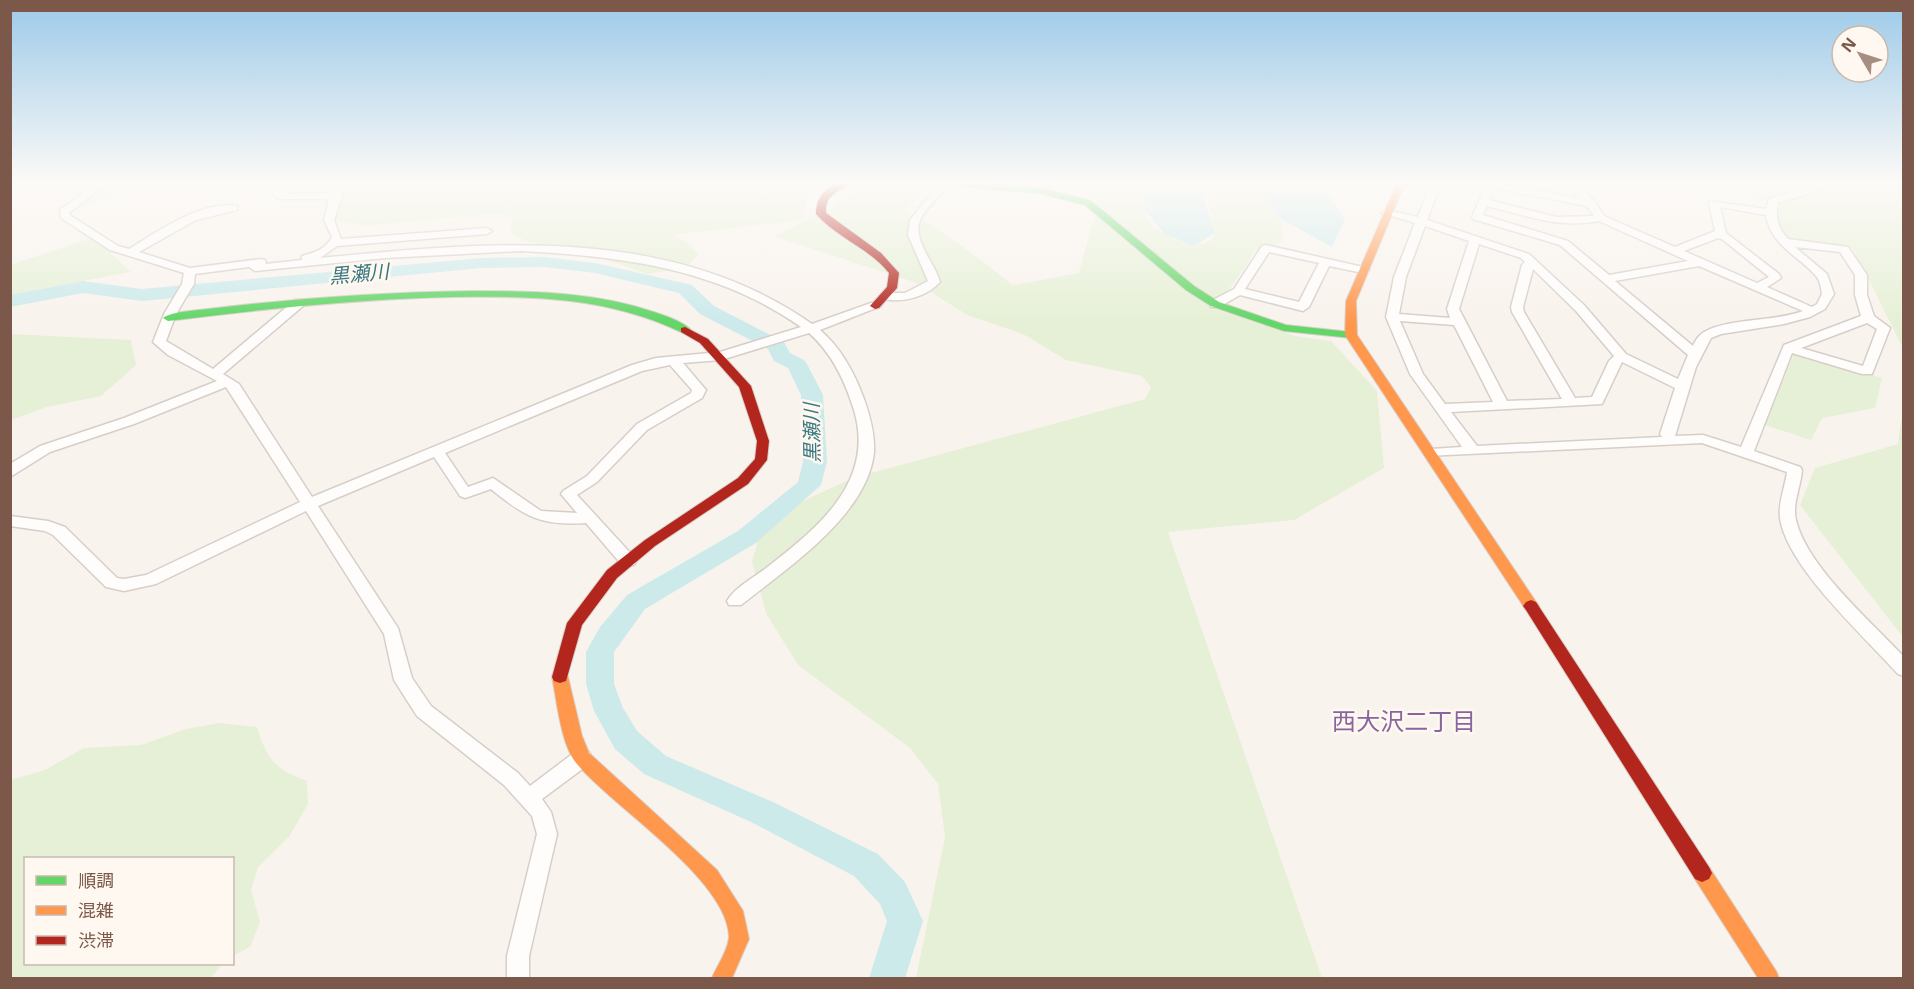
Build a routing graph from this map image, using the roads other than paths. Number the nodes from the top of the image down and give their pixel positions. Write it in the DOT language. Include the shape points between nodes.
graph roads {
  1 [pos="84,229"];
  2 [pos="172,229"];
  3 [pos="334,229"];
  4 [pos="837,229"];
  5 [pos="914,229"];
  6 [pos="1119,229"];
  7 [pos="1380,229"];
  8 [pos="1418,229"];
  9 [pos="1445,229"];
  10 [pos="1518,229"];
  11 [pos="1626,229"];
  12 [pos="1720,229"];
  13 [pos="1774,229"];
  14 [pos="487,231"];
  15 [pos="1718,234"];
  16 [pos="1475,239"];
  17 [pos="1784,242"];
  18 [pos="335,243"];
  19 [pos="1674,250"];
  20 [pos="130,253"];
  21 [pos="1325,262"];
  22 [pos="1700,262"];
  23 [pos="253,263"];
  24 [pos="1534,264"];
  25 [pos="1363,270"];
  26 [pos="189,273"];
  27 [pos="1608,279"];
  28 [pos="1757,287"];
  29 [pos="1238,291"];
  30 [pos="888,296"];
  31 [pos="299,303"];
  32 [pos="1215,304"];
  33 [pos="875,306"];
  34 [pos="1812,311"];
  35 [pos="169,316"];
  36 [pos="1392,317"];
  37 [pos="1868,318"];
  38 [pos="1458,322"];
  39 [pos="810,329"];
  40 [pos="1351,335"];
  41 [pos="1788,348"];
  42 [pos="1695,355"];
  43 [pos="720,356"];
  44 [pos="1621,357"];
  45 [pos="675,362"];
  46 [pos="221,378"];
  47 [pos="1684,387"];
  48 [pos="1571,402"];
  49 [pos="1502,405"];
  50 [pos="1441,408"];
  51 [pos="1671,441"];
  52 [pos="1472,450"];
  53 [pos="438,453"];
  54 [pos="1431,453"];
  55 [pos="1746,453"];
  56 [pos="10,472"];
  57 [pos="308,504"];
  58 [pos="589,518"];
  59 [pos="10,521"];
  60 [pos="628,561"];
  61 [pos="735,601"];
  62 [pos="1904,669"];
  63 [pos="582,758"];
  64 [pos="528,798"];
  65 [pos="518,978"];
  66 [pos="722,978"];
  67 [pos="1769,978"];
  1 -- 20 [label="street"];
  2 -- 20 [label="street"];
  3 -- 18 [label="street"];
  4 -- 30 [label="street" via="873,249 886,261 894,280"];
  5 -- 30 [label="street" via="933,282 910,296"];
  6 -- 32 [label="street"];
  7 -- 25 [label="street"];
  8 -- 36 [label="street" via="1400,277"];
  9 -- 16 [label="street"];
  10 -- 27 [label="street" via="1564,243"];
  11 -- 19 [label="street"];
  12 -- 15 [label="street"];
  13 -- 17 [label="street"];
  14 -- 18 [label="street"];
  15 -- 19 [label="street"];
  15 -- 28 [label="street" via="1773,274 1775,278"];
  16 -- 24 [label="street" via="1525,256"];
  16 -- 38 [label="street" via="1453,309"];
  17 -- 34 [label="street" via="1827,284 1828,295"];
  17 -- 37 [label="street" via="1844,249 1861,275 1861,295"];
  18 -- 23 [label="street" via="314,257"];
  19 -- 22 [label="street"];
  20 -- 26 [label="street"];
  21 -- 25 [label="street"];
  21 -- 29 [label="street" via="1266,248"];
  21 -- 29 [label="street" via="1303,307"];
  22 -- 27 [label="street"];
  22 -- 28 [label="street"];
  23 -- 26 [label="street"];
  23 -- 39 [label="street" via="255,268 486,249 623,255 713,276 753,293"];
  24 -- 44 [label="street"];
  24 -- 48 [label="street" via="1528,265 1518,312"];
  25 -- 40 [label="street" via="1351,301"];
  26 -- 35 [label="street" via="188,284"];
  27 -- 42 [label="street"];
  28 -- 34 [label="street"];
  29 -- 32 [label="street"];
  30 -- 33 [label="street"];
  31 -- 35 [label="street"];
  31 -- 43 [label="street" via="425,294 548,294 640,310 704,341"];
  31 -- 46 [label="street"];
  32 -- 40 [label="street" via="1284,328"];
  33 -- 39 [label="street"];
  34 -- 42 [label="street" via="1776,324 1731,327 1707,335"];
  35 -- 46 [label="street" via="159,342 162,346"];
  36 -- 38 [label="street"];
  36 -- 50 [label="street" via="1417,374"];
  37 -- 41 [label="street"];
  37 -- 41 [label="street" via="1884,328 1867,371"];
  38 -- 49 [label="street"];
  39 -- 43 [label="street"];
  39 -- 61 [label="street" via="830,345 849,378 865,427 865,461 842,509"];
  40 -- 54 [label="street"];
  41 -- 55 [label="street"];
  42 -- 47 [label="street"];
  43 -- 57 [label="street" via="656,362 637,368"];
  43 -- 60 [label="street" via="752,401 763,441 761,460 743,481"];
  44 -- 47 [label="street"];
  44 -- 48 [label="street" via="1615,361 1597,401"];
  45 -- 58 [label="street" via="699,390 698,394 642,427 592,479 568,494"];
  46 -- 56 [label="street" via="116,426 49,448"];
  46 -- 57 [label="street" via="234,387"];
  47 -- 51 [label="street" via="1667,434"];
  48 -- 49 [label="street"];
  49 -- 50 [label="street"];
  50 -- 52 [label="street"];
  51 -- 52 [label="street"];
  51 -- 55 [label="street" via="1703,439"];
  52 -- 54 [label="street"];
  53 -- 58 [label="street" via="465,493 493,483 533,516 556,520"];
  54 -- 67 [label="street"];
  55 -- 62 [label="street" via="1795,470 1788,518 1795,539 1814,570"];
  57 -- 59 [label="street" via="150,580 124,585 112,583 59,531"];
  57 -- 64 [label="street" via="392,633 404,680 424,711 511,779"];
  58 -- 60 [label="street"];
  60 -- 63 [label="street" via="612,574 575,623 560,678"];
  63 -- 64 [label="street"];
  63 -- 66 [label="street" via="710,876 736,918 740,939"];
  64 -- 65 [label="street" via="541,812 547,834 518,956"];
}
